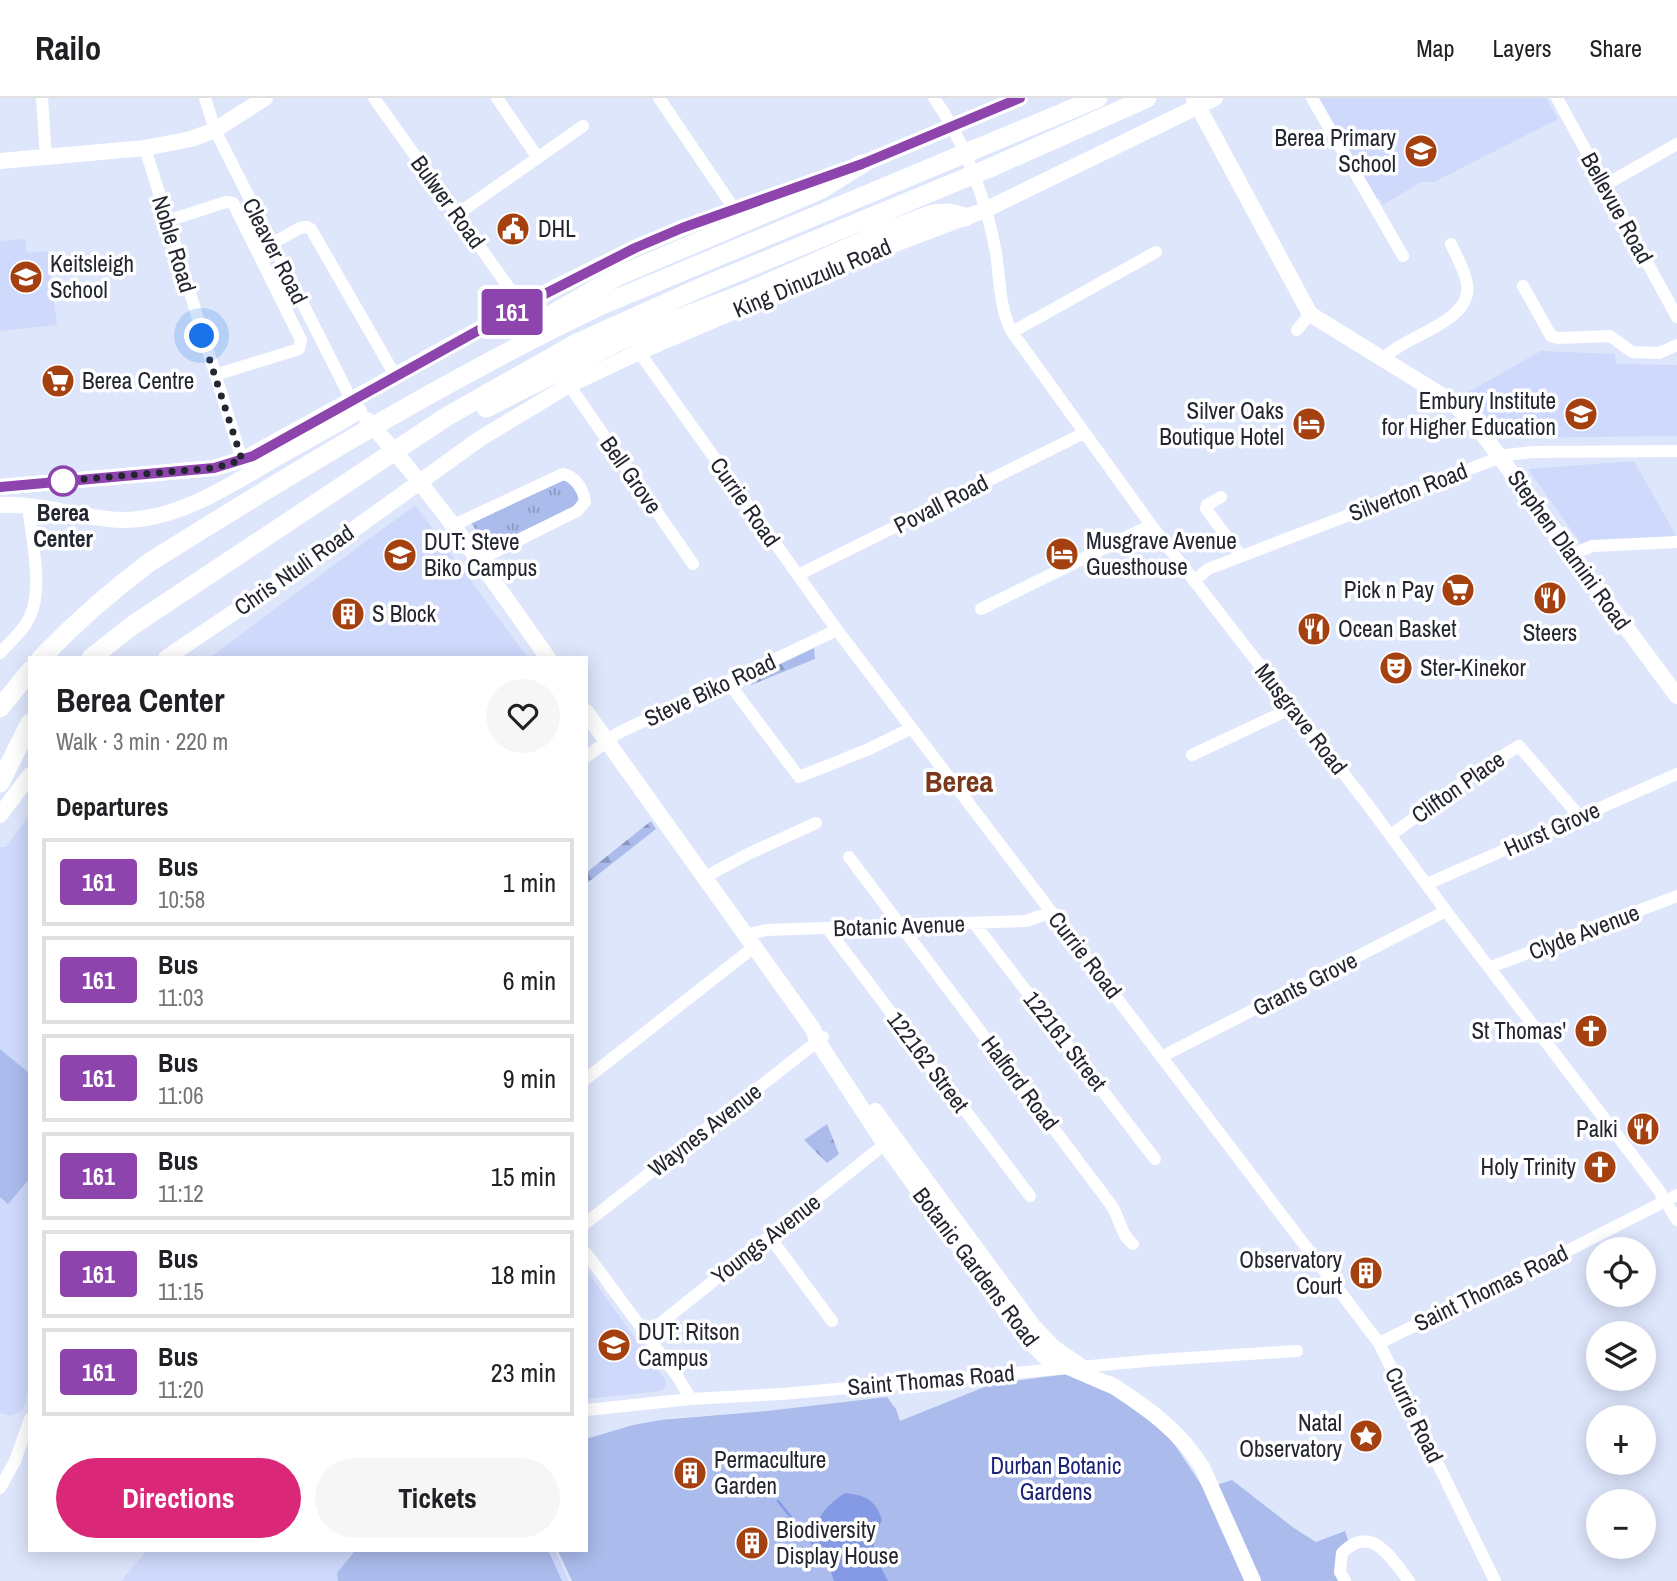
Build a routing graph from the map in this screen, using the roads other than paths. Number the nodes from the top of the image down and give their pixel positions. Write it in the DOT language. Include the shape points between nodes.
graph roads {
  1 [pos="42,98"];
  2 [pos="205,98"];
  3 [pos="265,98"];
  4 [pos="374,98"];
  5 [pos="497,98"];
  6 [pos="659,98"];
  7 [pos="934,98"];
  8 [pos="1020,98"];
  9 [pos="1073,98"];
  10 [pos="1098,98"];
  11 [pos="1147,98"];
  12 [pos="1164,98"];
  13 [pos="1216,98"];
  14 [pos="1312,98"];
  15 [pos="1557,98"];
  16 [pos="1196,103"];
  17 [pos="1042,120"];
  18 [pos="583,126"];
  19 [pos="215,130"];
  20 [pos="1077,130"];
  21 [pos="956,132"];
  22 [pos="1677,144"];
  23 [pos="145,148"];
  24 [pos="47,157"];
  25 [pos="538,158"];
  26 [pos="0,160"];
  27 [pos="862,164"];
  28 [pos="1605,185"];
  29 [pos="735,210"];
  30 [pos="985,210"];
  31 [pos="456,215"];
  32 [pos="965,217"];
  33 [pos="167,222"];
  34 [pos="271,244"];
  35 [pos="1451,244"];
  36 [pos="1156,252"];
  37 [pos="1403,256"];
  38 [pos="1523,286"];
  39 [pos="522,306"];
  40 [pos="1310,314"];
  41 [pos="1677,317"];
  42 [pos="1297,330"];
  43 [pos="1012,332"];
  44 [pos="1677,345"];
  45 [pos="639,352"];
  46 [pos="1383,359"];
  47 [pos="215,374"];
  48 [pos="396,377"];
  49 [pos="569,385"];
  50 [pos="358,409"];
  51 [pos="392,416"];
  52 [pos="1084,433"];
  53 [pos="417,436"];
  54 [pos="1677,451"];
  55 [pos="1500,457"];
  56 [pos="242,460"];
  57 [pos="421,481"];
  58 [pos="0,487"];
  59 [pos="1221,497"];
  60 [pos="0,505"];
  61 [pos="28,505"];
  62 [pos="454,525"];
  63 [pos="1150,525"];
  64 [pos="1677,542"];
  65 [pos="1573,554"];
  66 [pos="1241,556"];
  67 [pos="478,560"];
  68 [pos="693,564"];
  69 [pos="798,575"];
  70 [pos="1194,581"];
  71 [pos="981,609"];
  72 [pos="837,629"];
  73 [pos="0,653"];
  74 [pos="43,656"];
  75 [pos="94,656"];
  76 [pos="169,656"];
  77 [pos="547,656"];
  78 [pos="28,673"];
  79 [pos="728,682"];
  80 [pos="1677,696"];
  81 [pos="0,708"];
  82 [pos="1292,708"];
  83 [pos="588,715"];
  84 [pos="28,725"];
  85 [pos="28,726"];
  86 [pos="912,728"];
  87 [pos="607,741"];
  88 [pos="588,755"];
  89 [pos="1192,755"];
  90 [pos="0,760"];
  91 [pos="1677,774"];
  92 [pos="28,778"];
  93 [pos="0,783"];
  94 [pos="0,815"];
  95 [pos="1580,817"];
  96 [pos="816,823"];
  97 [pos="1391,835"];
  98 [pos="849,857"];
  99 [pos="705,877"];
  100 [pos="1427,884"];
  101 [pos="1677,896"];
  102 [pos="1446,911"];
  103 [pos="1052,912"];
  104 [pos="974,923"];
  105 [pos="900,925"];
  106 [pos="827,928"];
  107 [pos="750,941"];
  108 [pos="1491,967"];
  109 [pos="818,1036"];
  110 [pos="1163,1056"];
  111 [pos="588,1077"];
  112 [pos="885,1144"];
  113 [pos="1155,1159"];
  114 [pos="1030,1196"];
  115 [pos="1672,1197"];
  116 [pos="1677,1220"];
  117 [pos="588,1221"];
  118 [pos="769,1236"];
  119 [pos="1133,1244"];
  120 [pos="588,1256"];
  121 [pos="832,1321"];
  122 [pos="646,1334"];
  123 [pos="1379,1343"];
  124 [pos="1297,1351"];
  125 [pos="1042,1364"];
  126 [pos="1087,1369"];
  127 [pos="691,1399"];
  128 [pos="588,1410"];
  129 [pos="28,1429"];
  130 [pos="0,1488"];
  131 [pos="1253,1581"];
  132 [pos="1345,1581"];
  133 [pos="1409,1581"];
  134 [pos="1495,1581"];
  1 -- 24 [label="street"];
  2 -- 19 [label="street, Cleaver Road"];
  3 -- 19 [label="main road"];
  4 -- 31 [label="street, Bulwer Road"];
  5 -- 25 [label="street"];
  6 -- 29 [label="street"];
  7 -- 21 [label="street, Musgrave Road"];
  8 -- 21 [label="main road"];
  9 -- 17 [label="highway"];
  10 -- 17 [label="highway"];
  11 -- 20 [label="highway"];
  12 -- 20 [label="highway"];
  13 -- 16 [label="main road, King Dinuzulu Road"];
  14 -- 37 [label="street"];
  15 -- 28 [label="street, Bellevue Road"];
  16 -- 30 [label="main road, King Dinuzulu Road"];
  16 -- 40 [label="main road, Stephen Dlamini Road"];
  17 -- 51 [label="highway" via="602,305"];
  18 -- 25 [label="street"];
  19 -- 23 [label="main road"];
  19 -- 34 [label="street, Cleaver Road"];
  20 -- 53 [label="highway" via="611,326"];
  21 -- 27 [label="main road"];
  21 -- 30 [label="street, Musgrave Road"];
  22 -- 28 [label="street"];
  23 -- 24 [label="main road"];
  23 -- 33 [label="street, Noble Road"];
  24 -- 26 [label="main road"];
  25 -- 31 [label="street"];
  27 -- 29 [label="main road"];
  27 -- 51 [label="highway" via="820,190 618,276 426,388"];
  28 -- 41 [label="street, Bellevue Road"];
  29 -- 39 [label="main road" via="635,248"];
  30 -- 32 [label="main road, King Dinuzulu Road"];
  30 -- 43 [label="street, Musgrave Road" via="1005,317"];
  31 -- 39 [label="street, Bulwer Road"];
  32 -- 45 [label="main road, King Dinuzulu Road"];
  32 -- 53 [label="highway" via="933,214 884,232 615,343 458,423"];
  33 -- 47 [label="street, Noble Road"];
  33 -- 47 [label="street" via="233,203 302,340 299,349"];
  34 -- 48 [label="street" via="300,228 311,229"];
  34 -- 50 [label="street, Cleaver Road"];
  35 -- 46 [label="street" via="1468,286 1461,307 1451,318 1396,347"];
  36 -- 43 [label="street"];
  38 -- 44 [label="street" via="1550,336 1610,336 1632,352 1659,353"];
  39 -- 48 [label="main road"];
  40 -- 42 [label="street"];
  40 -- 46 [label="main road, Stephen Dlamini Road"];
  43 -- 52 [label="street, Musgrave Road"];
  45 -- 49 [label="main road, King Dinuzulu Road"];
  45 -- 69 [label="street, Currie Road"];
  46 -- 55 [label="main road, Stephen Dlamini Road" via="1457,406"];
  47 -- 56 [label="street, Noble Road"];
  48 -- 50 [label="main road"];
  49 -- 57 [label="main road, King Dinuzulu Road"];
  49 -- 68 [label="street, Bell Grove"];
  50 -- 56 [label="main road"];
  50 -- 57 [label="main road"];
  50 -- 61 [label="main road" via="227,487 159,516 107,519"];
  51 -- 74 [label="highway" via="150,562 71,626"];
  52 -- 63 [label="street, Musgrave Road"];
  52 -- 69 [label="street, Povall Road"];
  53 -- 75 [label="highway"];
  54 -- 55 [label="street, Silverton Road" via="1533,452"];
  55 -- 65 [label="main road, Stephen Dlamini Road"];
  55 -- 66 [label="street, Silverton Road"];
  56 -- 58 [label="main road" via="214,468"];
  57 -- 62 [label="main road"];
  57 -- 76 [label="main road, Chris Ntuli Road"];
  59 -- 66 [label="street" via="1206,509"];
  60 -- 61 [label="main road"];
  61 -- 73 [label="street" via="34,603 25,626"];
  62 -- 67 [label="main road"];
  62 -- 67 [label="street" via="563,474 572,477 583,493 585,502 577,510"];
  63 -- 70 [label="street, Musgrave Road"];
  63 -- 71 [label="street"];
  64 -- 65 [label="street" via="1596,545"];
  65 -- 80 [label="main road, Stephen Dlamini Road"];
  66 -- 70 [label="street, Silverton Road" via="1208,569"];
  67 -- 77 [label="main road"];
  69 -- 72 [label="street, Currie Road"];
  70 -- 82 [label="street, Musgrave Road"];
  72 -- 79 [label="street, Steve Biko Road"];
  72 -- 86 [label="street, Currie Road"];
  78 -- 81 [label="highway"];
  79 -- 86 [label="street" via="797,777"];
  79 -- 87 [label="street, Steve Biko Road"];
  82 -- 89 [label="street"];
  82 -- 97 [label="street, Musgrave Road"];
  83 -- 87 [label="main road, Botanic Gardens Road"];
  84 -- 90 [label="highway"];
  85 -- 93 [label="highway"];
  86 -- 103 [label="street, Currie Road"];
  87 -- 88 [label="street, Steve Biko Road"];
  87 -- 99 [label="main road, Botanic Gardens Road"];
  91 -- 95 [label="street, Hurst Grove"];
  92 -- 94 [label="main road"];
  95 -- 97 [label="street, Clifton Place" via="1519,746"];
  95 -- 100 [label="street, Hurst Grove"];
  96 -- 99 [label="street"];
  97 -- 100 [label="street, Musgrave Road"];
  98 -- 105 [label="street, Halford Road"];
  99 -- 107 [label="main road, Botanic Gardens Road"];
  100 -- 102 [label="street, Musgrave Road"];
  101 -- 108 [label="street, Clyde Avenue"];
  102 -- 108 [label="street, Musgrave Road"];
  102 -- 110 [label="street, Grants Grove"];
  103 -- 104 [label="street, Botanic Avenue" via="1026,921"];
  103 -- 110 [label="street, Currie Road"];
  104 -- 105 [label="street, Botanic Avenue"];
  104 -- 113 [label="street, 122161 Street"];
  105 -- 106 [label="street, Botanic Avenue"];
  105 -- 119 [label="street, Halford Road" via="1112,1206 1124,1235"];
  106 -- 107 [label="street, Botanic Avenue" via="766,930"];
  106 -- 114 [label="street, 122162 Street"];
  107 -- 109 [label="main road, Botanic Gardens Road"];
  107 -- 111 [label="street, Botanic Avenue"];
  108 -- 115 [label="street, Musgrave Road"];
  109 -- 112 [label="main road, Botanic Gardens Road"];
  109 -- 117 [label="street, Waynes Avenue"];
  109 -- 126 [label="main road, Botanic Gardens Road" via="1033,1326 1053,1347"];
  110 -- 123 [label="street, Currie Road"];
  112 -- 118 [label="street, Youngs Avenue"];
  112 -- 125 [label="main road, Botanic Gardens Road"];
  115 -- 116 [label="street, Musgrave Road"];
  115 -- 123 [label="street, Saint Thomas Road"];
  118 -- 121 [label="street"];
  118 -- 122 [label="street, Youngs Avenue"];
  120 -- 122 [label="street"];
  122 -- 127 [label="street"];
  123 -- 134 [label="street, Currie Road"];
  124 -- 126 [label="street"];
  125 -- 126 [label="main road, Botanic Gardens Road"];
  125 -- 127 [label="street, Saint Thomas Road" via="782,1394"];
  126 -- 131 [label="main road, Botanic Gardens Road" via="1139,1402 1192,1451"];
  127 -- 128 [label="street, Saint Thomas Road"];
  129 -- 130 [label="street"];
  132 -- 133 [label="street" via="1340,1572 1342,1553 1361,1541 1383,1548"];
}
